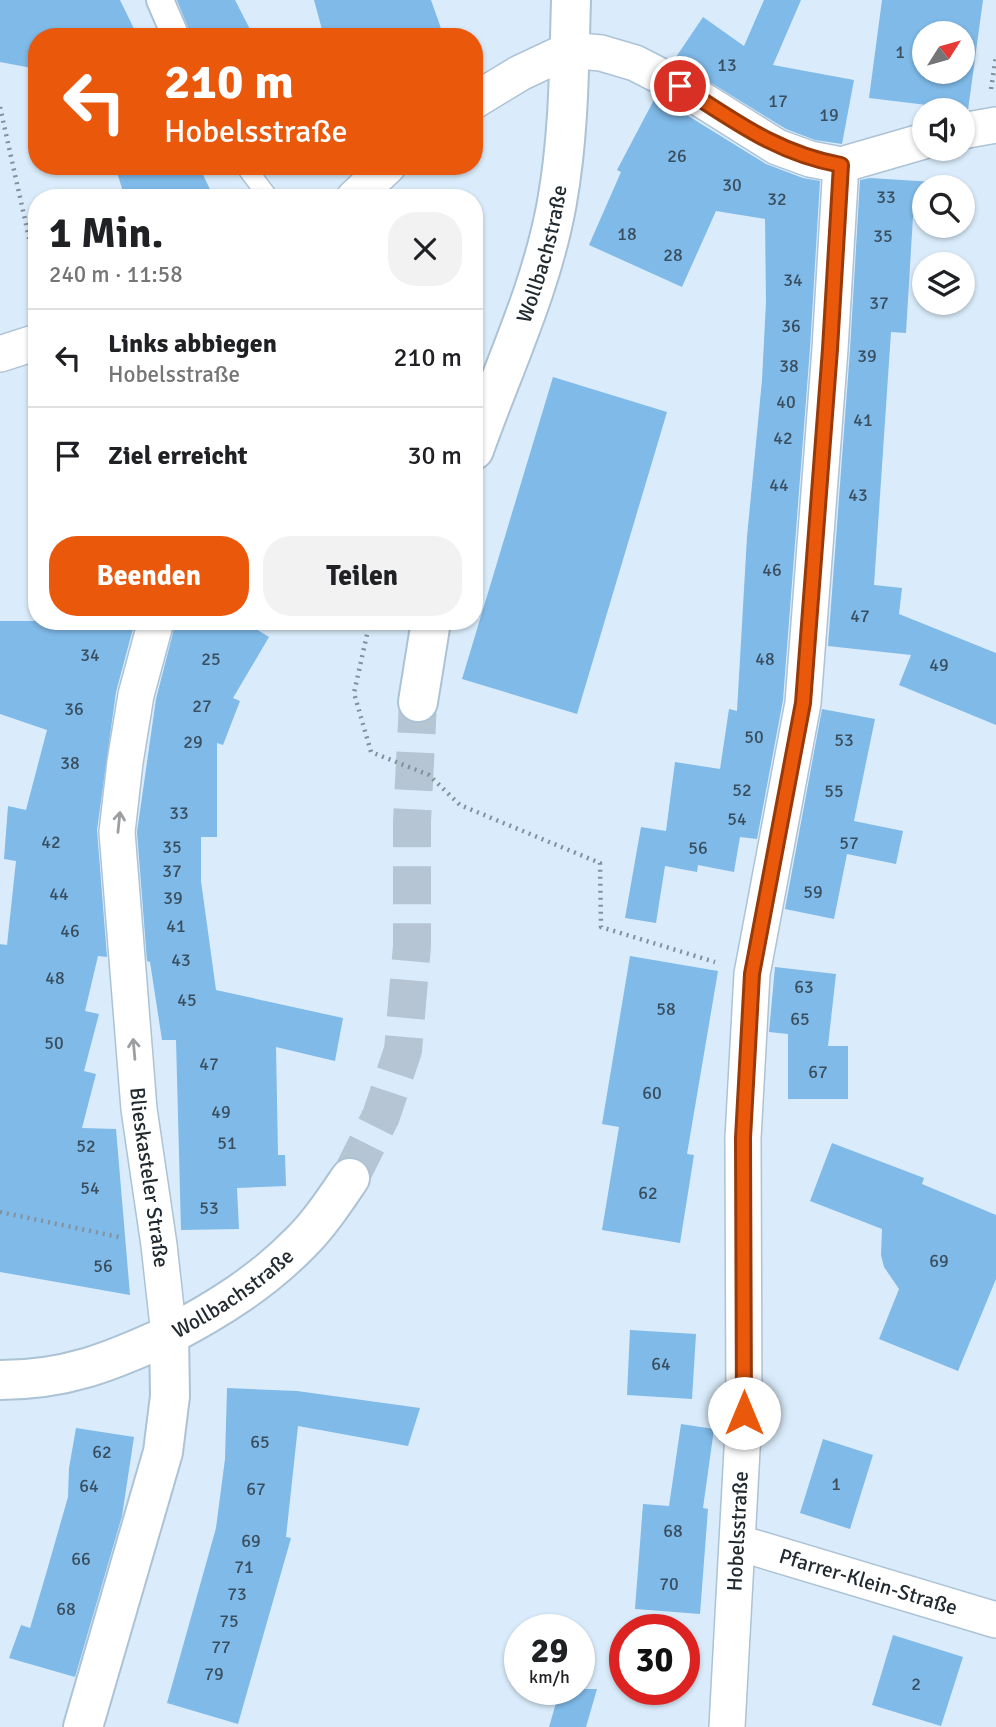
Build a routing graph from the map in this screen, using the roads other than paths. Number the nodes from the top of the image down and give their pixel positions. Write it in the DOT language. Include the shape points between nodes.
graph roads {
  1 [pos="160,0"];
  2 [pos="571,0"];
  3 [pos="172,28"];
  4 [pos="569,50"];
  5 [pos="483,96"];
  6 [pos="996,125"];
  7 [pos="975,129"];
  8 [pos="912,144"];
  9 [pos="841,165"];
  10 [pos="378,175"];
  11 [pos="364,189"];
  12 [pos="28,345"];
  13 [pos="0,354"];
  14 [pos="483,426"];
  15 [pos="154,630"];
  16 [pos="430,630"];
  17 [pos="418,702"];
  18 [pos="350,1178"];
  19 [pos="169,1335"];
  20 [pos="0,1380"];
  21 [pos="739,1543"];
  22 [pos="996,1620"];
  23 [pos="83,1727"];
  24 [pos="727,1727"];
  1 -- 3 [label="street"];
  2 -- 4 [label="main road"];
  4 -- 5 [label="street"];
  4 -- 9 [label="street" via="635,62 777,147"];
  4 -- 14 [label="main road, Wollbachstraße" via="566,136 557,204 541,268"];
  6 -- 7 [label="street"];
  8 -- 9 [label="street"];
  9 -- 21 [label="street, Hobelsstraße" via="803,703 752,974 743,1138 744,1413"];
  10 -- 11 [label="street"];
  12 -- 13 [label="street"];
  19 -- 15 [label="street, Blieskasteler Straße, one-way" via="139,1109 117,832 136,695"];
  16 -- 17 [label="main road"];
  18 -- 19 [label="main road, Wollbachstraße" via="302,1241 264,1277 212,1313"];
  19 -- 20 [label="main road, Wollbachstraße" via="75,1373"];
  19 -- 23 [label="main road, Blieskasteler Straße" via="170,1396 163,1452"];
  21 -- 22 [label="street, Pfarrer-Klein-Straße"];
  21 -- 24 [label="street, Hobelsstraße"];
}
